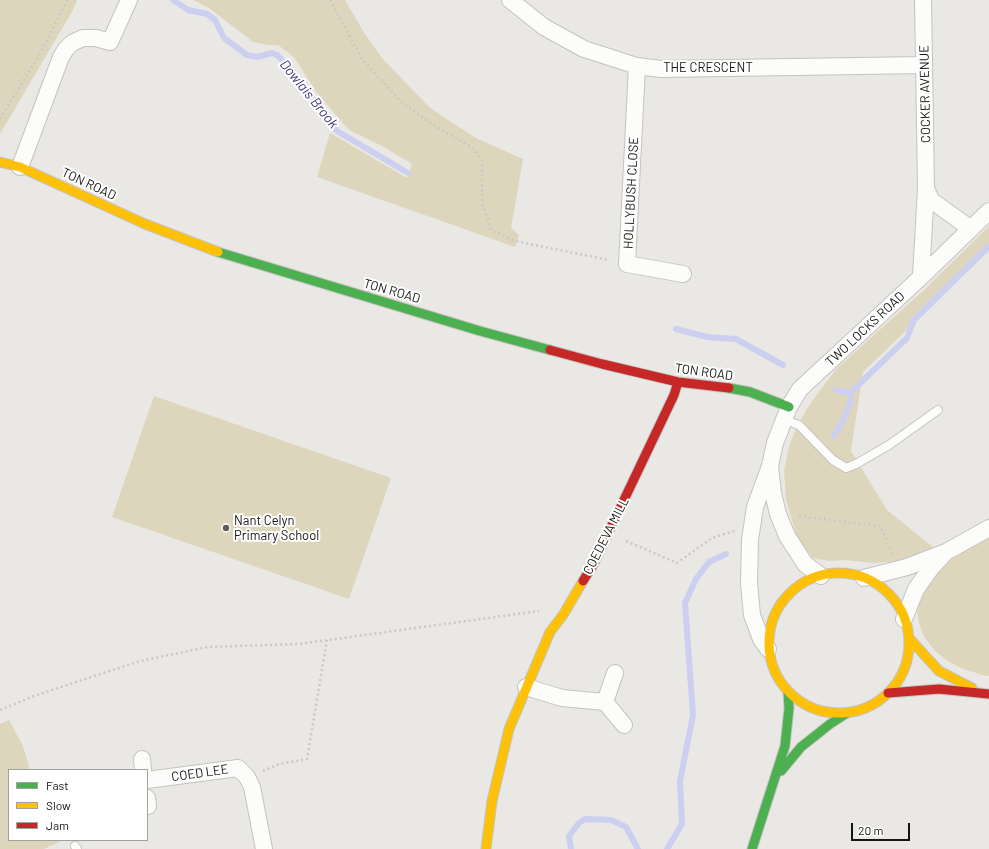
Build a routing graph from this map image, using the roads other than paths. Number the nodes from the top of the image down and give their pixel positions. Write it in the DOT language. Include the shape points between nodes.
graph roads {
  1 [pos="129,0"];
  2 [pos="510,0"];
  3 [pos="923,0"];
  4 [pos="924,65"];
  5 [pos="637,66"];
  6 [pos="0,162"];
  7 [pos="20,167"];
  8 [pos="926,188"];
  9 [pos="989,211"];
  10 [pos="971,229"];
  11 [pos="683,274"];
  12 [pos="920,277"];
  13 [pos="678,382"];
  14 [pos="938,410"];
  15 [pos="787,414"];
  16 [pos="770,466"];
  17 [pos="989,528"];
  18 [pos="946,552"];
  19 [pos="821,576"];
  20 [pos="864,578"];
  21 [pos="904,619"];
  22 [pos="909,638"];
  23 [pos="768,649"];
  24 [pos="615,673"];
  25 [pos="526,687"];
  26 [pos="788,692"];
  27 [pos="888,693"];
  28 [pos="986,694"];
  29 [pos="605,702"];
  30 [pos="847,713"];
  31 [pos="624,725"];
  32 [pos="148,780"];
  33 [pos="774,780"];
  34 [pos="264,849"];
  35 [pos="486,849"];
  36 [pos="752,849"];
  1 -- 7 [label="street" via="110,42 83,38 66,49"];
  2 -- 5 [label="street, THE CRESCENT" via="544,28 584,49"];
  3 -- 4 [label="street, COCKER AVENUE"];
  4 -- 5 [label="street, THE CRESCENT" via="661,69"];
  4 -- 8 [label="street, COCKER AVENUE"];
  5 -- 11 [label="street, HOLLYBUSH CLOSE" via="627,264"];
  6 -- 7 [label="street, TON ROAD"];
  7 -- 13 [label="street, TON ROAD" via="146,224 213,250 480,331"];
  8 -- 10 [label="street" via="931,200"];
  8 -- 12 [label="street, COCKER AVENUE"];
  9 -- 10 [label="street, TWO LOCKS ROAD"];
  10 -- 12 [label="street, TWO LOCKS ROAD"];
  12 -- 15 [label="street, TWO LOCKS ROAD" via="800,388"];
  13 -- 15 [label="street, TON ROAD" via="750,392"];
  13 -- 25 [label="street, COEDEVA MILL" via="609,533 593,565 550,632"];
  14 -- 15 [label="lane" via="889,445 846,468 833,460"];
  15 -- 16 [label="street, TWO LOCKS ROAD" via="775,443"];
  16 -- 19 [label="street, TWO LOCKS ROAD" via="778,514 787,536 805,564"];
  16 -- 23 [label="street, TWO LOCKS ROAD" via="755,507 750,540 749,583 752,615 761,639"];
  17 -- 18 [label="street"];
  18 -- 20 [label="street" via="907,567"];
  18 -- 21 [label="street" via="930,568 916,589"];
  19 -- 20 [label="street" via="841,573"];
  19 -- 23 [label="street" via="799,585 779,606 772,620"];
  20 -- 21 [label="street" via="882,588 892,598"];
  21 -- 22 [label="street"];
  22 -- 27 [label="street" via="905,667"];
  22 -- 28 [label="street" via="939,671"];
  23 -- 26 [label="street" via="777,677"];
  24 -- 29 [label="street"];
  25 -- 29 [label="street" via="562,698"];
  25 -- 35 [label="street, COEDEVA MILL" via="509,729 492,801"];
  26 -- 30 [label="street" via="808,707 822,712"];
  26 -- 33 [label="street" via="785,746"];
  27 -- 28 [label="street" via="939,689"];
  27 -- 30 [label="street" via="865,708"];
  29 -- 31 [label="street"];
  30 -- 33 [label="street" via="801,747"];
  32 -- 34 [label="street, COED LEE" via="238,768 248,777 252,787"];
  33 -- 36 [label="street"];
}
